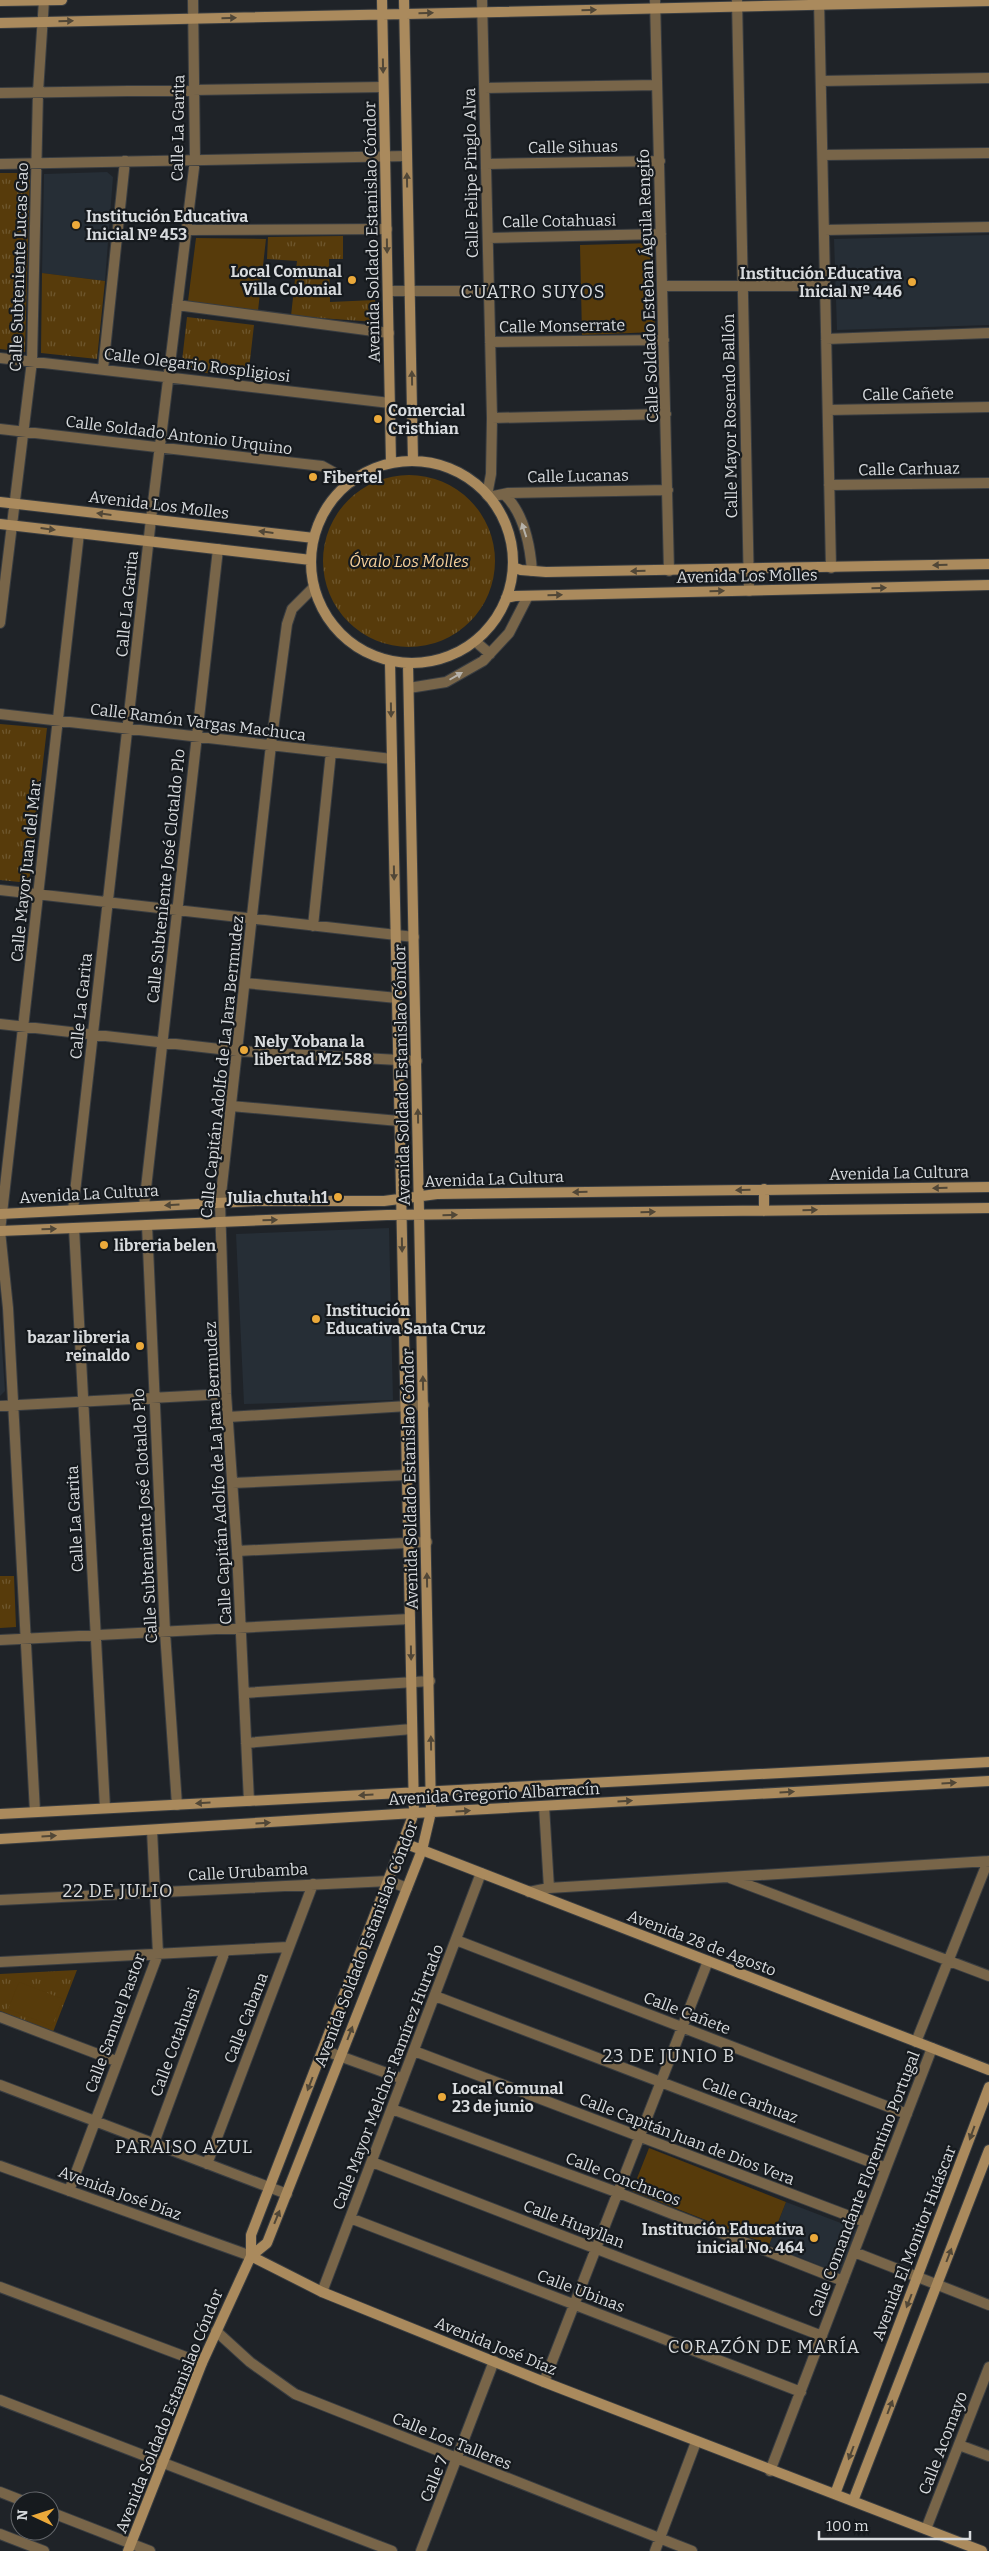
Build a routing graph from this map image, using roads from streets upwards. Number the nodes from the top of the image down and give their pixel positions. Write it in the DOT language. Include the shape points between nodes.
graph roads {
  1 [pos="44,0"];
  2 [pos="62,0"];
  3 [pos="193,0"];
  4 [pos="382,0"];
  5 [pos="404,0"];
  6 [pos="482,0"];
  7 [pos="0,1"];
  8 [pos="989,1"];
  9 [pos="819,2"];
  10 [pos="737,3"];
  11 [pos="655,4"];
  12 [pos="482,12"];
  13 [pos="382,14"];
  14 [pos="404,14"];
  15 [pos="193,18"];
  16 [pos="44,22"];
  17 [pos="0,23"];
  18 [pos="989,78"];
  19 [pos="821,81"];
  20 [pos="658,85"];
  21 [pos="384,87"];
  22 [pos="484,88"];
  23 [pos="194,89"];
  24 [pos="38,92"];
  25 [pos="0,93"];
  26 [pos="989,153"];
  27 [pos="823,155"];
  28 [pos="407,156"];
  29 [pos="385,157"];
  30 [pos="195,160"];
  31 [pos="125,161"];
  32 [pos="660,161"];
  33 [pos="38,163"];
  34 [pos="0,164"];
  35 [pos="486,164"];
  36 [pos="989,228"];
  37 [pos="387,229"];
  38 [pos="187,230"];
  39 [pos="824,230"];
  40 [pos="662,234"];
  41 [pos="488,238"];
  42 [pos="743,285"];
  43 [pos="663,286"];
  44 [pos="825,286"];
  45 [pos="388,291"];
  46 [pos="410,291"];
  47 [pos="489,291"];
  48 [pos="178,305"];
  49 [pos="389,333"];
  50 [pos="989,333"];
  51 [pos="826,339"];
  52 [pos="664,340"];
  53 [pos="490,342"];
  54 [pos="0,358"];
  55 [pos="32,362"];
  56 [pos="103,370"];
  57 [pos="169,377"];
  58 [pos="390,403"];
  59 [pos="989,407"];
  60 [pos="828,410"];
  61 [pos="666,414"];
  62 [pos="492,418"];
  63 [pos="0,429"];
  64 [pos="23,431"];
  65 [pos="160,448"];
  66 [pos="413,461"];
  67 [pos="391,463"];
  68 [pos="351,482"];
  69 [pos="989,483"];
  70 [pos="829,485"];
  71 [pos="668,490"];
  72 [pos="504,494"];
  73 [pos="488,496"];
  74 [pos="0,502"];
  75 [pos="14,504"];
  76 [pos="151,519"];
  77 [pos="0,524"];
  78 [pos="11,525"];
  79 [pos="79,533"];
  80 [pos="314,538"];
  81 [pos="149,541"];
  82 [pos="218,549"];
  83 [pos="311,560"];
  84 [pos="989,564"];
  85 [pos="512,567"];
  86 [pos="831,568"];
  87 [pos="748,570"];
  88 [pos="532,571"];
  89 [pos="669,571"];
  90 [pos="989,585"];
  91 [pos="314,587"];
  92 [pos="749,591"];
  93 [pos="528,596"];
  94 [pos="506,598"];
  95 [pos="0,623"];
  96 [pos="475,642"];
  97 [pos="490,654"];
  98 [pos="390,662"];
  99 [pos="408,664"];
  100 [pos="409,688"];
  101 [pos="0,714"];
  102 [pos="58,721"];
  103 [pos="127,729"];
  104 [pos="197,737"];
  105 [pos="270,745"];
  106 [pos="331,752"];
  107 [pos="392,759"];
  108 [pos="0,890"];
  109 [pos="38,895"];
  110 [pos="108,902"];
  111 [pos="178,910"];
  112 [pos="252,919"];
  113 [pos="313,926"];
  114 [pos="396,935"];
  115 [pos="414,937"];
  116 [pos="244,982"];
  117 [pos="397,998"];
  118 [pos="0,1024"];
  119 [pos="24,1027"];
  120 [pos="93,1034"];
  121 [pos="162,1042"];
  122 [pos="237,1051"];
  123 [pos="398,1061"];
  124 [pos="417,1061"];
  125 [pos="231,1106"];
  126 [pos="400,1121"];
  127 [pos="989,1187"];
  128 [pos="764,1189"];
  129 [pos="419,1196"];
  130 [pos="401,1199"];
  131 [pos="220,1203"];
  132 [pos="144,1206"];
  133 [pos="989,1208"];
  134 [pos="73,1210"];
  135 [pos="764,1211"];
  136 [pos="1,1214"];
  137 [pos="402,1215"];
  138 [pos="420,1215"];
  139 [pos="221,1222"];
  140 [pos="147,1225"];
  141 [pos="74,1228"];
  142 [pos="0,1231"];
  143 [pos="4,1308"];
  144 [pos="226,1394"];
  145 [pos="154,1398"];
  146 [pos="83,1402"];
  147 [pos="12,1405"];
  148 [pos="406,1405"];
  149 [pos="424,1405"];
  150 [pos="0,1406"];
  151 [pos="228,1417"];
  152 [pos="407,1475"];
  153 [pos="232,1483"];
  154 [pos="427,1542"];
  155 [pos="408,1543"];
  156 [pos="237,1552"];
  157 [pos="410,1619"];
  158 [pos="241,1628"];
  159 [pos="165,1632"];
  160 [pos="96,1635"];
  161 [pos="24,1639"];
  162 [pos="0,1640"];
  163 [pos="430,1681"];
  164 [pos="411,1682"];
  165 [pos="244,1693"];
  166 [pos="412,1729"];
  167 [pos="246,1743"];
  168 [pos="989,1762"];
  169 [pos="989,1781"];
  170 [pos="432,1792"];
  171 [pos="414,1793"];
  172 [pos="248,1801"];
  173 [pos="177,1805"];
  174 [pos="544,1806"];
  175 [pos="105,1808"];
  176 [pos="35,1812"];
  177 [pos="432,1812"];
  178 [pos="414,1813"];
  179 [pos="0,1814"];
  180 [pos="152,1830"];
  181 [pos="0,1839"];
  182 [pos="404,1843"];
  183 [pos="422,1850"];
  184 [pos="988,1861"];
  185 [pos="481,1873"];
  186 [pos="727,1877"];
  187 [pos="389,1880"];
  188 [pos="313,1884"];
  189 [pos="407,1888"];
  190 [pos="549,1888"];
  191 [pos="155,1891"];
  192 [pos="529,1892"];
  193 [pos="0,1900"];
  194 [pos="456,1940"];
  195 [pos="288,1948"];
  196 [pos="225,1951"];
  197 [pos="158,1954"];
  198 [pos="708,1961"];
  199 [pos="948,1961"];
  200 [pos="0,1962"];
  201 [pos="989,1976"];
  202 [pos="435,1996"];
  203 [pos="0,2017"];
  204 [pos="682,2027"];
  205 [pos="916,2042"];
  206 [pos="932,2048"];
  207 [pos="323,2050"];
  208 [pos="414,2051"];
  209 [pos="340,2058"];
  210 [pos="116,2061"];
  211 [pos="989,2070"];
  212 [pos="403,2079"];
  213 [pos="661,2082"];
  214 [pos="0,2085"];
  215 [pos="989,2087"];
  216 [pos="392,2109"];
  217 [pos="907,2114"];
  218 [pos="95,2120"];
  219 [pos="641,2137"];
  220 [pos="154,2143"];
  221 [pos="989,2150"];
  222 [pos="372,2162"];
  223 [pos="208,2164"];
  224 [pos="0,2166"];
  225 [pos="886,2168"];
  226 [pos="270,2188"];
  227 [pos="69,2190"];
  228 [pos="618,2193"];
  229 [pos="287,2194"];
  230 [pos="350,2218"];
  231 [pos="865,2222"];
  232 [pos="597,2249"];
  233 [pos="854,2252"];
  234 [pos="250,2256"];
  235 [pos="918,2278"];
  236 [pos="843,2281"];
  237 [pos="937,2285"];
  238 [pos="0,2287"];
  239 [pos="322,2292"];
  240 [pos="575,2305"];
  241 [pos="989,2305"];
  242 [pos="216,2331"];
  243 [pos="822,2336"];
  244 [pos="494,2361"];
  245 [pos="202,2363"];
  246 [pos="989,2370"];
  247 [pos="544,2382"];
  248 [pos="801,2392"];
  249 [pos="0,2400"];
  250 [pos="696,2442"];
  251 [pos="959,2444"];
  252 [pos="989,2456"];
  253 [pos="458,2459"];
  254 [pos="163,2462"];
  255 [pos="770,2470"];
  256 [pos="835,2494"];
  257 [pos="853,2501"];
  258 [pos="60,2516"];
  259 [pos="926,2529"];
  260 [pos="0,2534"];
  261 [pos="660,2538"];
  262 [pos="130,2548"];
  263 [pos="44,2551"];
  264 [pos="150,2551"];
  265 [pos="392,2551"];
  266 [pos="421,2551"];
  267 [pos="655,2551"];
  268 [pos="692,2551"];
  269 [pos="982,2551"];
  1 -- 2 [label="street"];
  1 -- 7 [label="street"];
  1 -- 16 [label="street, Calle Subteniente Lucas Gao"];
  3 -- 15 [label="street, Calle La Garita"];
  4 -- 13 [label="street, Avenida Soldado Estanislao Cóndor"];
  5 -- 14 [label="street"];
  6 -- 12 [label="street, Calle Felipe Pinglo Alva"];
  8 -- 9 [label="street"];
  9 -- 10 [label="street"];
  9 -- 19 [label="street"];
  10 -- 11 [label="street"];
  10 -- 42 [label="street, Calle Mayor Rosendo Ballón"];
  12 -- 11 [label="street, one-way"];
  11 -- 20 [label="street, Calle Soldado Esteban Águila Rengifo"];
  14 -- 12 [label="street, one-way"];
  12 -- 22 [label="street, Calle Felipe Pinglo Alva"];
  13 -- 14 [label="street"];
  15 -- 13 [label="street, one-way"];
  13 -- 21 [label="street, Avenida Soldado Estanislao Cóndor, one-way"];
  14 -- 28 [label="street"];
  16 -- 15 [label="street, one-way"];
  15 -- 23 [label="street, Calle La Garita"];
  16 -- 17 [label="street"];
  16 -- 24 [label="street, Calle Subteniente Lucas Gao"];
  18 -- 19 [label="street"];
  19 -- 27 [label="street"];
  20 -- 22 [label="street"];
  20 -- 32 [label="street, Calle Soldado Esteban Águila Rengifo"];
  21 -- 23 [label="street"];
  21 -- 29 [label="street, Avenida Soldado Estanislao Cóndor"];
  22 -- 35 [label="street, Calle Felipe Pinglo Alva"];
  23 -- 24 [label="street"];
  23 -- 30 [label="street, Calle La Garita"];
  24 -- 25 [label="street"];
  24 -- 33 [label="street, Calle Subteniente Lucas Gao"];
  26 -- 27 [label="street"];
  27 -- 39 [label="street"];
  28 -- 29 [label="street"];
  46 -- 28 [label="street, one-way"];
  29 -- 30 [label="street"];
  29 -- 37 [label="street, Avenida Soldado Estanislao Cóndor"];
  30 -- 31 [label="street"];
  30 -- 38 [label="street, Calle La Garita"];
  31 -- 33 [label="street"];
  31 -- 56 [label="street"];
  32 -- 35 [label="street, Calle Sihuas"];
  32 -- 40 [label="street, Calle Soldado Esteban Águila Rengifo"];
  33 -- 34 [label="street"];
  33 -- 55 [label="street, Calle Subteniente Lucas Gao"];
  35 -- 41 [label="street, Calle Felipe Pinglo Alva"];
  36 -- 39 [label="street"];
  37 -- 38 [label="street"];
  37 -- 45 [label="street, Avenida Soldado Estanislao Cóndor, one-way"];
  38 -- 48 [label="street, Calle La Garita"];
  39 -- 44 [label="street"];
  40 -- 41 [label="street, Calle Cotahuasi"];
  40 -- 43 [label="street, Calle Soldado Esteban Águila Rengifo"];
  41 -- 47 [label="street, Calle Felipe Pinglo Alva"];
  42 -- 43 [label="street"];
  42 -- 44 [label="street"];
  42 -- 87 [label="street, Calle Mayor Rosendo Ballón"];
  43 -- 52 [label="street, Calle Soldado Esteban Águila Rengifo"];
  44 -- 51 [label="street"];
  45 -- 46 [label="street"];
  45 -- 49 [label="street, Avenida Soldado Estanislao Cóndor"];
  46 -- 47 [label="street"];
  66 -- 46 [label="street, one-way"];
  47 -- 53 [label="street, Calle Felipe Pinglo Alva"];
  48 -- 49 [label="street"];
  48 -- 57 [label="street, Calle La Garita"];
  49 -- 58 [label="street, Avenida Soldado Estanislao Cóndor"];
  50 -- 51 [label="street"];
  51 -- 60 [label="street"];
  52 -- 53 [label="street, Calle Monserrate"];
  52 -- 61 [label="street, Calle Soldado Esteban Águila Rengifo"];
  53 -- 62 [label="street, Calle Felipe Pinglo Alva"];
  54 -- 55 [label="street, Calle Olegario Rospligiosi"];
  55 -- 56 [label="street, Calle Olegario Rospligiosi"];
  55 -- 64 [label="street, Calle Subteniente Lucas Gao"];
  56 -- 57 [label="street, Calle Olegario Rospligiosi"];
  57 -- 58 [label="street, Calle Olegario Rospligiosi"];
  57 -- 65 [label="street, Calle La Garita"];
  58 -- 67 [label="street, Avenida Soldado Estanislao Cóndor"];
  59 -- 60 [label="street, Calle Cañete"];
  60 -- 70 [label="street"];
  61 -- 62 [label="street"];
  61 -- 71 [label="street, Calle Soldado Esteban Águila Rengifo"];
  62 -- 73 [label="street, Calle Felipe Pinglo Alva"];
  63 -- 64 [label="street, Calle Soldado Antonio Urquino"];
  64 -- 65 [label="street, Calle Soldado Antonio Urquino"];
  64 -- 75 [label="street, Calle Subteniente Lucas Gao"];
  65 -- 68 [label="street, Calle Soldado Antonio Urquino" via="322,466"];
  65 -- 76 [label="street, Calle La Garita"];
  66 -- 67 [label="street"];
  66 -- 73 [label="street" via="453,470"];
  67 -- 68 [label="street" via="370,470"];
  68 -- 80 [label="street" via="326,510"];
  69 -- 70 [label="street, Calle Carhuaz"];
  70 -- 86 [label="street"];
  71 -- 72 [label="street, Calle Lucanas"];
  71 -- 89 [label="street, Calle Soldado Esteban Águila Rengifo"];
  72 -- 73 [label="street, Calle Lucanas"];
  88 -- 72 [label="street, one-way" via="530,549 522,523"];
  73 -- 85 [label="street" via="507,530"];
  74 -- 75 [label="street, Avenida Los Molles"];
  76 -- 75 [label="street, Avenida Los Molles, one-way"];
  75 -- 78 [label="street, Calle Subteniente Lucas Gao"];
  80 -- 76 [label="street, Avenida Los Molles, one-way"];
  76 -- 81 [label="street, Calle La Garita"];
  77 -- 78 [label="street"];
  78 -- 79 [label="street, one-way"];
  78 -- 95 [label="street, Calle Subteniente Lucas Gao"];
  79 -- 81 [label="street"];
  79 -- 102 [label="street, Calle Mayor Juan del Mar"];
  80 -- 83 [label="street"];
  81 -- 82 [label="street"];
  81 -- 103 [label="street, Calle La Garita"];
  82 -- 83 [label="street"];
  82 -- 104 [label="street, Calle Subteniente José Clotaldo Plo"];
  83 -- 91 [label="street"];
  84 -- 86 [label="street, Avenida Los Molles, one-way"];
  85 -- 88 [label="street, Avenida Los Molles"];
  85 -- 94 [label="street"];
  86 -- 87 [label="street, Avenida Los Molles"];
  87 -- 89 [label="street, Avenida Los Molles"];
  87 -- 92 [label="street, Calle Mayor Rosendo Ballón"];
  89 -- 88 [label="street, Avenida Los Molles, one-way"];
  92 -- 90 [label="street, Avenida Los Molles, one-way"];
  91 -- 98 [label="street" via="324,613 342,635 364,652"];
  91 -- 105 [label="street, Calle Capitán Adolfo de La Jara Bermudez" via="292,609 287,624"];
  93 -- 92 [label="street, Avenida Los Molles, one-way"];
  93 -- 94 [label="street, Avenida Los Molles"];
  93 -- 97 [label="street" via="509,633"];
  94 -- 96 [label="street" via="494,622"];
  96 -- 97 [label="street"];
  96 -- 99 [label="street" via="432,662"];
  100 -- 97 [label="street, one-way" via="446,682"];
  98 -- 99 [label="street"];
  98 -- 107 [label="street, Avenida Soldado Estanislao Cóndor, one-way"];
  99 -- 100 [label="street, Avenida Soldado Estanislao Cóndor"];
  100 -- 115 [label="street, Avenida Soldado Estanislao Cóndor"];
  101 -- 102 [label="street, Calle Ramón Vargas Machuca"];
  102 -- 103 [label="street, Calle Ramón Vargas Machuca"];
  102 -- 109 [label="street, Calle Mayor Juan del Mar"];
  103 -- 104 [label="street, Calle Ramón Vargas Machuca"];
  103 -- 110 [label="street, Calle La Garita"];
  104 -- 105 [label="street, Calle Ramón Vargas Machuca"];
  104 -- 111 [label="street, Calle Subteniente José Clotaldo Plo"];
  105 -- 106 [label="street, Calle Ramón Vargas Machuca"];
  105 -- 112 [label="street, Calle Capitán Adolfo de La Jara Bermudez"];
  106 -- 107 [label="street, Calle Ramón Vargas Machuca"];
  106 -- 113 [label="street"];
  107 -- 114 [label="street, Avenida Soldado Estanislao Cóndor, one-way"];
  108 -- 109 [label="street"];
  109 -- 110 [label="street"];
  109 -- 119 [label="street, Calle Mayor Juan del Mar"];
  110 -- 111 [label="street"];
  110 -- 120 [label="street, Calle La Garita"];
  111 -- 112 [label="street"];
  111 -- 121 [label="street, Calle Subteniente José Clotaldo Plo"];
  112 -- 113 [label="street"];
  112 -- 116 [label="street, Calle Capitán Adolfo de La Jara Bermudez"];
  113 -- 114 [label="street"];
  114 -- 115 [label="street"];
  114 -- 117 [label="street, Avenida Soldado Estanislao Cóndor"];
  115 -- 124 [label="street, Avenida Soldado Estanislao Cóndor"];
  116 -- 117 [label="street"];
  116 -- 122 [label="street, Calle Capitán Adolfo de La Jara Bermudez"];
  117 -- 123 [label="street, Avenida Soldado Estanislao Cóndor"];
  118 -- 119 [label="street"];
  119 -- 120 [label="street"];
  119 -- 136 [label="street, Calle Mayor Juan del Mar"];
  120 -- 121 [label="street"];
  120 -- 134 [label="street, Calle La Garita"];
  121 -- 122 [label="street"];
  121 -- 132 [label="street, Calle Subteniente José Clotaldo Plo"];
  122 -- 123 [label="street"];
  122 -- 125 [label="street, Calle Capitán Adolfo de La Jara Bermudez"];
  123 -- 124 [label="street"];
  123 -- 126 [label="street, Avenida Soldado Estanislao Cóndor"];
  129 -- 124 [label="street, Avenida Soldado Estanislao Cóndor, one-way"];
  125 -- 126 [label="street"];
  125 -- 131 [label="street, Calle Capitán Adolfo de La Jara Bermudez"];
  126 -- 130 [label="street, Avenida Soldado Estanislao Cóndor"];
  127 -- 128 [label="street, Avenida La Cultura, one-way"];
  128 -- 129 [label="street, Avenida La Cultura, one-way"];
  128 -- 135 [label="street"];
  129 -- 130 [label="street, Avenida La Cultura"];
  129 -- 138 [label="street, Avenida Soldado Estanislao Cóndor"];
  130 -- 131 [label="street, Avenida La Cultura"];
  130 -- 137 [label="street, Avenida Soldado Estanislao Cóndor"];
  131 -- 132 [label="street, Avenida La Cultura, one-way"];
  131 -- 139 [label="street, Calle Capitán Adolfo de La Jara Bermudez"];
  132 -- 134 [label="street, Avenida La Cultura"];
  135 -- 133 [label="street, Avenida La Cultura, one-way"];
  134 -- 136 [label="street, Avenida La Cultura"];
  138 -- 135 [label="street, Avenida La Cultura, one-way"];
  136 -- 142 [label="street, Calle Mayor Juan del Mar"];
  137 -- 138 [label="street, Avenida La Cultura"];
  139 -- 137 [label="street, Avenida La Cultura, one-way"];
  137 -- 148 [label="street, Avenida Soldado Estanislao Cóndor, one-way"];
  149 -- 138 [label="street, Avenida Soldado Estanislao Cóndor, one-way"];
  139 -- 140 [label="street, Avenida La Cultura"];
  139 -- 144 [label="street, Calle Capitán Adolfo de La Jara Bermudez"];
  140 -- 141 [label="street, Avenida La Cultura"];
  140 -- 145 [label="street, Calle Subteniente José Clotaldo Plo"];
  142 -- 141 [label="street, Avenida La Cultura, one-way"];
  141 -- 146 [label="street, Calle La Garita"];
  142 -- 143 [label="street, Calle Mayor Juan del Mar"];
  143 -- 147 [label="street, Calle Mayor Juan del Mar"];
  144 -- 145 [label="street"];
  144 -- 151 [label="street, Calle Capitán Adolfo de La Jara Bermudez"];
  145 -- 146 [label="street"];
  145 -- 159 [label="street, Calle Subteniente José Clotaldo Plo"];
  146 -- 147 [label="street"];
  146 -- 160 [label="street, Calle La Garita"];
  147 -- 150 [label="street"];
  147 -- 161 [label="street, Calle Mayor Juan del Mar"];
  148 -- 149 [label="street"];
  148 -- 151 [label="street"];
  148 -- 152 [label="street, Avenida Soldado Estanislao Cóndor"];
  149 -- 154 [label="street, Avenida Soldado Estanislao Cóndor"];
  151 -- 153 [label="street, Calle Capitán Adolfo de La Jara Bermudez"];
  152 -- 153 [label="street"];
  152 -- 155 [label="street, Avenida Soldado Estanislao Cóndor"];
  153 -- 156 [label="street, Calle Capitán Adolfo de La Jara Bermudez"];
  154 -- 155 [label="street"];
  163 -- 154 [label="street, Avenida Soldado Estanislao Cóndor, one-way"];
  155 -- 156 [label="street"];
  155 -- 157 [label="street, Avenida Soldado Estanislao Cóndor"];
  156 -- 158 [label="street, Calle Capitán Adolfo de La Jara Bermudez"];
  157 -- 158 [label="street"];
  157 -- 164 [label="street, Avenida Soldado Estanislao Cóndor, one-way"];
  158 -- 159 [label="street"];
  158 -- 165 [label="street, Calle Capitán Adolfo de La Jara Bermudez"];
  159 -- 160 [label="street"];
  159 -- 173 [label="street, Calle Subteniente José Clotaldo Plo"];
  160 -- 161 [label="street"];
  160 -- 175 [label="street, Calle La Garita"];
  161 -- 162 [label="street"];
  161 -- 176 [label="street, Calle Mayor Juan del Mar"];
  163 -- 164 [label="street"];
  170 -- 163 [label="street, Avenida Soldado Estanislao Cóndor, one-way"];
  164 -- 165 [label="street"];
  164 -- 166 [label="street, Avenida Soldado Estanislao Cóndor"];
  165 -- 167 [label="street, Calle Capitán Adolfo de La Jara Bermudez"];
  166 -- 167 [label="street"];
  166 -- 171 [label="street, Avenida Soldado Estanislao Cóndor"];
  167 -- 172 [label="street, Calle Capitán Adolfo de La Jara Bermudez"];
  168 -- 170 [label="street, Avenida Gregorio Albarracín"];
  174 -- 169 [label="street, Avenida Gregorio Albarracín, one-way"];
  170 -- 171 [label="street, Avenida Gregorio Albarracín"];
  170 -- 177 [label="street, Avenida Soldado Estanislao Cóndor"];
  171 -- 172 [label="street, Avenida Gregorio Albarracín, one-way"];
  171 -- 178 [label="street, Avenida Soldado Estanislao Cóndor"];
  172 -- 173 [label="street, Avenida Gregorio Albarracín, one-way"];
  173 -- 175 [label="street, Avenida Gregorio Albarracín"];
  177 -- 174 [label="street, Avenida Gregorio Albarracín, one-way"];
  174 -- 190 [label="street"];
  175 -- 176 [label="street, Avenida Gregorio Albarracín"];
  176 -- 179 [label="street, Avenida Gregorio Albarracín"];
  177 -- 178 [label="street, Avenida Gregorio Albarracín"];
  177 -- 183 [label="street, Avenida Soldado Estanislao Cóndor"];
  180 -- 178 [label="street, Avenida Gregorio Albarracín, one-way"];
  178 -- 182 [label="street, Avenida Soldado Estanislao Cóndor"];
  181 -- 180 [label="street, Avenida Gregorio Albarracín, one-way"];
  180 -- 191 [label="street, Calle Samuel Pastor"];
  182 -- 183 [label="street, Avenida 28 de Agosto"];
  182 -- 187 [label="street, Avenida Soldado Estanislao Cóndor"];
  183 -- 185 [label="street, Avenida 28 de Agosto"];
  183 -- 189 [label="street, Avenida Soldado Estanislao Cóndor"];
  184 -- 186 [label="street"];
  184 -- 199 [label="street"];
  185 -- 192 [label="street, Avenida 28 de Agosto"];
  185 -- 194 [label="street, Calle Mayor Melchor Ramírez Hurtado"];
  186 -- 190 [label="street"];
  186 -- 199 [label="street"];
  187 -- 188 [label="street, Calle Urubamba"];
  187 -- 189 [label="street, Calle Urubamba"];
  187 -- 207 [label="street, Avenida Soldado Estanislao Cóndor"];
  188 -- 191 [label="street, Calle Urubamba"];
  188 -- 195 [label="street, Calle Cabana"];
  209 -- 189 [label="street, Avenida Soldado Estanislao Cóndor, one-way"];
  190 -- 192 [label="street"];
  191 -- 193 [label="street, Calle Urubamba"];
  191 -- 197 [label="street, Calle Samuel Pastor"];
  192 -- 198 [label="street, Avenida 28 de Agosto"];
  194 -- 202 [label="street, Calle Mayor Melchor Ramírez Hurtado"];
  194 -- 204 [label="street, Calle Cañete"];
  195 -- 196 [label="street"];
  195 -- 223 [label="street, Calle Cabana"];
  196 -- 197 [label="street"];
  196 -- 220 [label="street, Calle Cotahuasi"];
  197 -- 200 [label="street"];
  197 -- 210 [label="street, Calle Samuel Pastor"];
  198 -- 204 [label="street"];
  198 -- 205 [label="street, Avenida 28 de Agosto"];
  199 -- 201 [label="street"];
  199 -- 205 [label="street"];
  202 -- 208 [label="street, Calle Mayor Melchor Ramírez Hurtado"];
  202 -- 213 [label="street, Calle Carhuaz"];
  203 -- 210 [label="street"];
  204 -- 213 [label="street"];
  204 -- 217 [label="street, Calle Cañete"];
  205 -- 206 [label="street, Avenida 28 de Agosto"];
  206 -- 211 [label="street, Avenida 28 de Agosto"];
  206 -- 217 [label="street, Calle Comandante Florentino Portugal"];
  207 -- 209 [label="street"];
  207 -- 226 [label="street, Avenida Soldado Estanislao Cóndor, one-way"];
  208 -- 212 [label="street, Calle Mayor Melchor Ramírez Hurtado"];
  208 -- 219 [label="street, Calle Capitán Juan de Dios Vera"];
  209 -- 212 [label="street"];
  209 -- 229 [label="street, Avenida Soldado Estanislao Cóndor"];
  210 -- 218 [label="street, Calle Samuel Pastor"];
  212 -- 216 [label="street, Calle Mayor Melchor Ramírez Hurtado"];
  213 -- 219 [label="street"];
  213 -- 225 [label="street, Calle Carhuaz"];
  214 -- 218 [label="street"];
  215 -- 235 [label="street, Avenida El Monitor Huáscar, one-way"];
  216 -- 222 [label="street, Calle Mayor Melchor Ramírez Hurtado"];
  216 -- 228 [label="street, Calle Conchucos"];
  217 -- 225 [label="street, Calle Comandante Florentino Portugal"];
  218 -- 220 [label="street"];
  218 -- 227 [label="street, Calle Samuel Pastor"];
  219 -- 228 [label="street"];
  219 -- 231 [label="street, Calle Capitán Juan de Dios Vera"];
  220 -- 223 [label="street"];
  237 -- 221 [label="street, one-way"];
  222 -- 230 [label="street, Calle Mayor Melchor Ramírez Hurtado"];
  222 -- 232 [label="street, Calle Huayllan"];
  223 -- 226 [label="street"];
  224 -- 227 [label="street, Avenida José Díaz"];
  225 -- 231 [label="street, Calle Comandante Florentino Portugal"];
  226 -- 229 [label="street"];
  226 -- 234 [label="street, Avenida Soldado Estanislao Cóndor" via="251,2235"];
  227 -- 234 [label="street, Avenida José Díaz"];
  228 -- 232 [label="street"];
  228 -- 236 [label="street, Calle Conchucos"];
  234 -- 229 [label="street, Avenida Soldado Estanislao Cóndor, one-way" via="267,2243"];
  230 -- 239 [label="street, Calle Mayor Melchor Ramírez Hurtado"];
  230 -- 240 [label="street, Calle Ubinas"];
  231 -- 233 [label="street, Calle Comandante Florentino Portugal"];
  232 -- 240 [label="street"];
  232 -- 243 [label="street, Calle Huayllan"];
  233 -- 235 [label="street"];
  233 -- 236 [label="street, Calle Comandante Florentino Portugal"];
  234 -- 239 [label="street, Avenida José Díaz"];
  234 -- 242 [label="street, Avenida Soldado Estanislao Cóndor"];
  235 -- 237 [label="street"];
  235 -- 256 [label="street, Avenida El Monitor Huáscar, one-way"];
  236 -- 243 [label="street, Calle Comandante Florentino Portugal"];
  237 -- 241 [label="street"];
  257 -- 237 [label="street, one-way"];
  238 -- 245 [label="street"];
  239 -- 244 [label="street, Avenida José Díaz"];
  240 -- 247 [label="street"];
  240 -- 248 [label="street, Calle Ubinas"];
  242 -- 245 [label="street, Avenida Soldado Estanislao Cóndor"];
  242 -- 253 [label="street, Calle Los Talleres" via="250,2362 295,2394"];
  243 -- 248 [label="street, Calle Comandante Florentino Portugal"];
  244 -- 247 [label="street, Avenida José Díaz"];
  244 -- 253 [label="street, Calle 7"];
  245 -- 254 [label="street, Avenida Soldado Estanislao Cóndor"];
  246 -- 251 [label="street, Calle Acomayo"];
  247 -- 250 [label="street, Avenida José Díaz"];
  248 -- 255 [label="street, Calle Comandante Florentino Portugal"];
  249 -- 254 [label="street"];
  250 -- 255 [label="street, Avenida José Díaz"];
  250 -- 261 [label="street"];
  251 -- 252 [label="street"];
  251 -- 259 [label="street, Calle Acomayo"];
  253 -- 261 [label="street, Calle Los Talleres"];
  253 -- 266 [label="street, Calle 7"];
  254 -- 262 [label="street, Avenida Soldado Estanislao Cóndor"];
  254 -- 265 [label="street"];
  255 -- 256 [label="street, Avenida José Díaz"];
  256 -- 257 [label="street, Avenida José Díaz"];
  257 -- 259 [label="street, Avenida José Díaz"];
  258 -- 262 [label="street"];
  259 -- 269 [label="street, Avenida José Díaz"];
  260 -- 263 [label="street"];
  261 -- 267 [label="street"];
  261 -- 268 [label="street, Calle Los Talleres"];
  262 -- 264 [label="street"];
}
